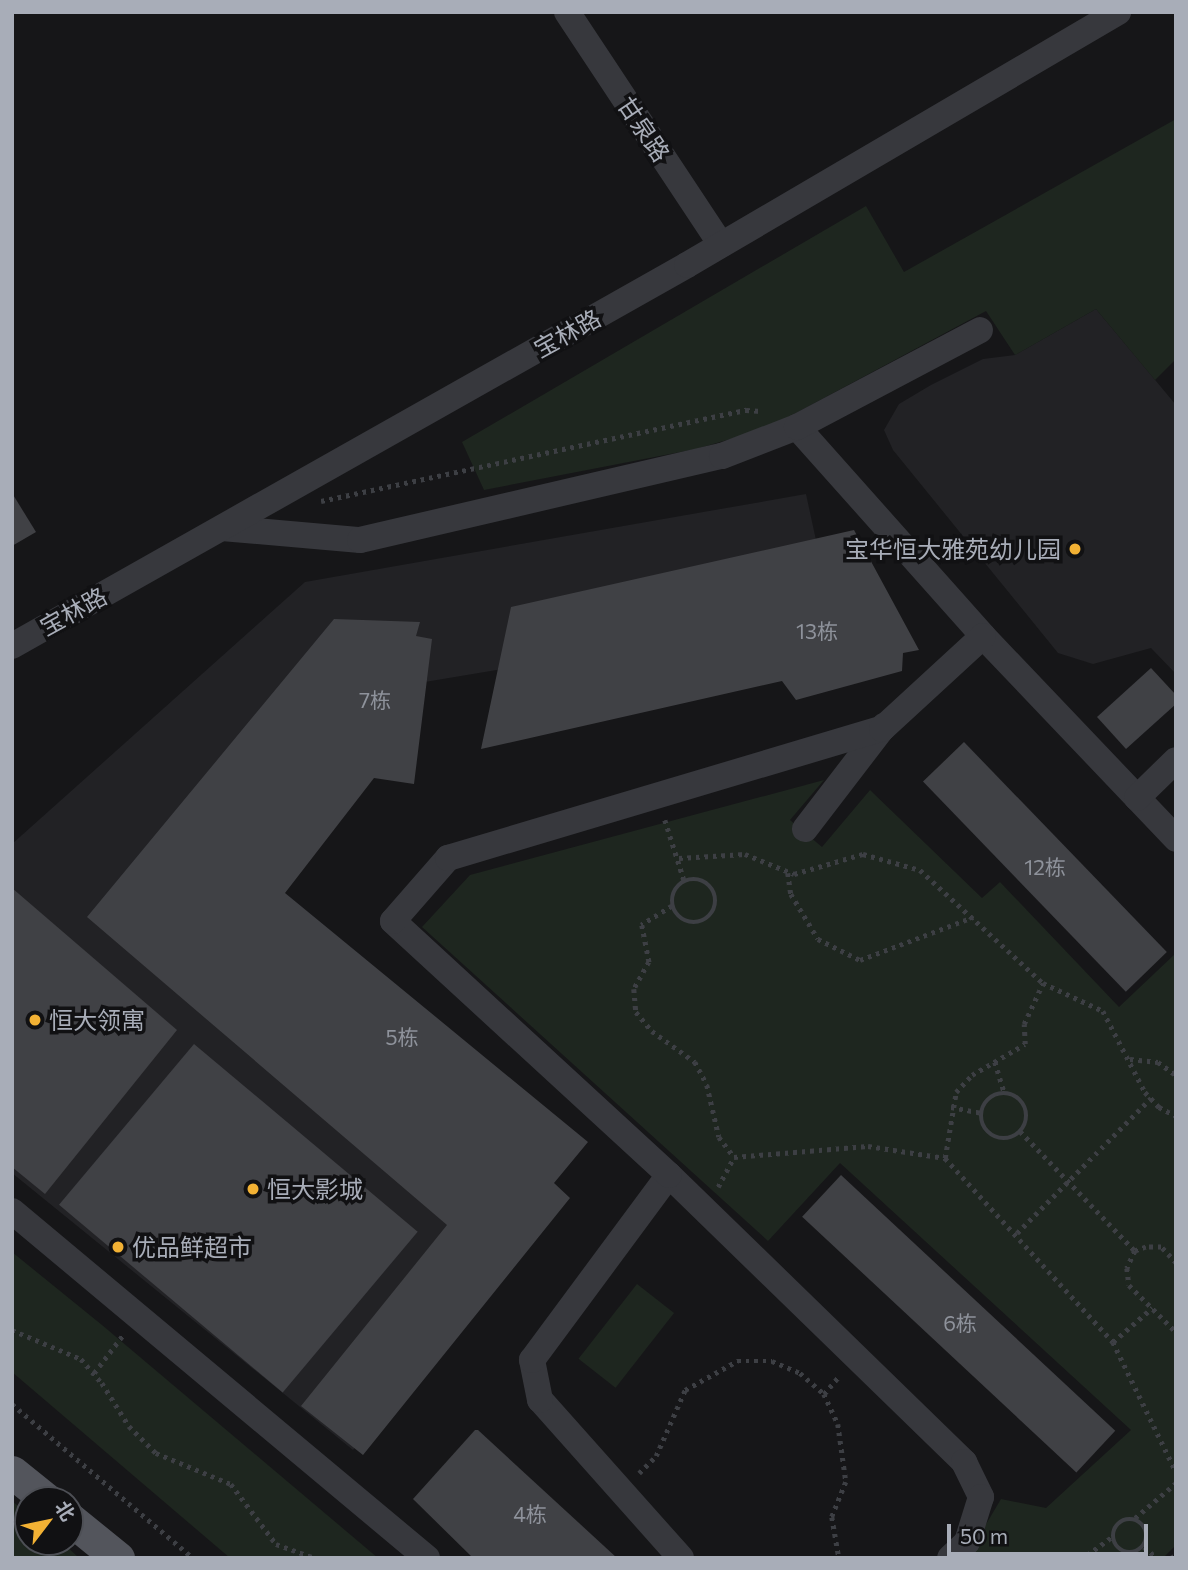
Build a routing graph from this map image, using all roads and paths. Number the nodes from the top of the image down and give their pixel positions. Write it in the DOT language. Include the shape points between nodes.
graph roads {
  1 [pos="567,12"];
  2 [pos="1118,12"];
  3 [pos="721,245"];
  4 [pos="980,330"];
  5 [pos="797,426"];
  6 [pos="279,495"];
  7 [pos="222,528"];
  8 [pos="983,636"];
  9 [pos="12,646"];
  10 [pos="884,726"];
  11 [pos="1176,760"];
  12 [pos="656,796"];
  13 [pos="1137,798"];
  14 [pos="805,829"];
  15 [pos="1176,839"];
  16 [pos="679,858"];
  17 [pos="788,872"];
  18 [pos="684,880"];
  19 [pos="672,906"];
  20 [pos="974,917"];
  21 [pos="1043,983"];
  22 [pos="1130,1059"];
  23 [pos="995,1062"];
  24 [pos="1175,1073"];
  25 [pos="1004,1092"];
  26 [pos="1151,1098"];
  27 [pos="951,1107"];
  28 [pos="981,1113"];
  29 [pos="1176,1116"];
  30 [pos="1020,1131"];
  31 [pos="734,1157"];
  32 [pos="945,1158"];
  33 [pos="669,1175"];
  34 [pos="1068,1182"];
  35 [pos="705,1210"];
  36 [pos="12,1211"];
  37 [pos="1017,1233"];
  38 [pos="1135,1251"];
  39 [pos="1176,1263"];
  40 [pos="1152,1308"];
  41 [pos="138,1315"];
  42 [pos="12,1330"];
  43 [pos="1176,1332"];
  44 [pos="1113,1342"];
  45 [pos="94,1373"];
  46 [pos="12,1404"];
  47 [pos="12,1472"];
  48 [pos="1176,1472"];
  49 [pos="1176,1483"];
  50 [pos="30,1486"];
  51 [pos="621,1490"];
  52 [pos="1135,1518"];
  53 [pos="84,1530"];
  54 [pos="1113,1537"];
  55 [pos="1144,1547"];
  56 [pos="1176,1555"];
  57 [pos="118,1558"];
  58 [pos="192,1558"];
  59 [pos="315,1558"];
  60 [pos="427,1558"];
  61 [pos="681,1558"];
  62 [pos="839,1558"];
  63 [pos="950,1558"];
  64 [pos="1074,1558"];
  65 [pos="1157,1558"];
  66 [pos="1171,1558"];
  1 -- 3 [label="street, 甘泉路"];
  2 -- 3 [label="street, 宝林路"];
  3 -- 6 [label="street, 宝林路"];
  4 -- 5 [label="street"];
  5 -- 6 [label="path" via="771,412 746,410 331,502"];
  5 -- 7 [label="street" via="722,456 360,540"];
  5 -- 8 [label="street"];
  6 -- 7 [label="street, 宝林路"];
  7 -- 9 [label="street, 宝林路"];
  8 -- 10 [label="street"];
  8 -- 13 [label="street"];
  10 -- 12 [label="street"];
  10 -- 14 [label="street"];
  11 -- 13 [label="street"];
  12 -- 16 [label="path"];
  12 -- 33 [label="street" via="448,858 393,921"];
  13 -- 15 [label="street"];
  16 -- 17 [label="path" via="745,854"];
  16 -- 18 [label="path"];
  17 -- 20 [label="path" via="863,854 920,870"];
  17 -- 20 [label="path" via="791,894 818,939 860,960"];
  18 -- 19 [label="path" via="673,892"];
  18 -- 19 [label="path" via="699,878 711,888 717,899 714,914 691,924"];
  19 -- 31 [label="path" via="642,926 649,962 634,989 636,1012 652,1031 695,1062 706,1085 719,1138"];
  20 -- 21 [label="path"];
  21 -- 22 [label="path" via="1103,1010"];
  21 -- 23 [label="path" via="1024,1024 1025,1044"];
  22 -- 24 [label="path" via="1158,1062"];
  22 -- 26 [label="path"];
  23 -- 25 [label="path"];
  23 -- 27 [label="path" via="972,1075"];
  25 -- 28 [label="path" via="992,1095"];
  25 -- 30 [label="path" via="1017,1096 1025,1108"];
  26 -- 29 [label="path"];
  26 -- 34 [label="path"];
  27 -- 28 [label="path"];
  27 -- 32 [label="path"];
  28 -- 30 [label="path" via="992,1137 1001,1140"];
  30 -- 34 [label="path"];
  31 -- 32 [label="path" via="869,1146"];
  31 -- 35 [label="path"];
  32 -- 37 [label="path"];
  33 -- 35 [label="street"];
  33 -- 51 [label="street" via="531,1360 540,1400"];
  34 -- 37 [label="path"];
  34 -- 38 [label="path"];
  35 -- 63 [label="street" via="964,1462 981,1497 967,1542"];
  36 -- 41 [label="street"];
  37 -- 44 [label="path"];
  38 -- 39 [label="path" via="1161,1247"];
  38 -- 40 [label="path" via="1127,1268 1129,1285"];
  40 -- 43 [label="path"];
  40 -- 44 [label="path"];
  41 -- 45 [label="path"];
  41 -- 60 [label="street"];
  42 -- 45 [label="path" via="81,1359"];
  44 -- 48 [label="path"];
  45 -- 59 [label="path" via="129,1426 156,1453 231,1484 276,1544"];
  46 -- 58 [label="path"];
  47 -- 50 [label="main road"];
  49 -- 52 [label="path"];
  51 -- 61 [label="street"];
  51 -- 62 [label="path" via="656,1456 685,1390 737,1361 772,1361 800,1373 824,1394 838,1424 846,1482 832,1517"];
  52 -- 54 [label="path" via="1120,1522"];
  52 -- 55 [label="path" via="1145,1530"];
  53 -- 57 [label="main road"];
  54 -- 55 [label="path" via="1124,1553"];
  54 -- 64 [label="path" via="1087,1555"];
  55 -- 65 [label="path"];
  56 -- 66 [label="path"];
}
